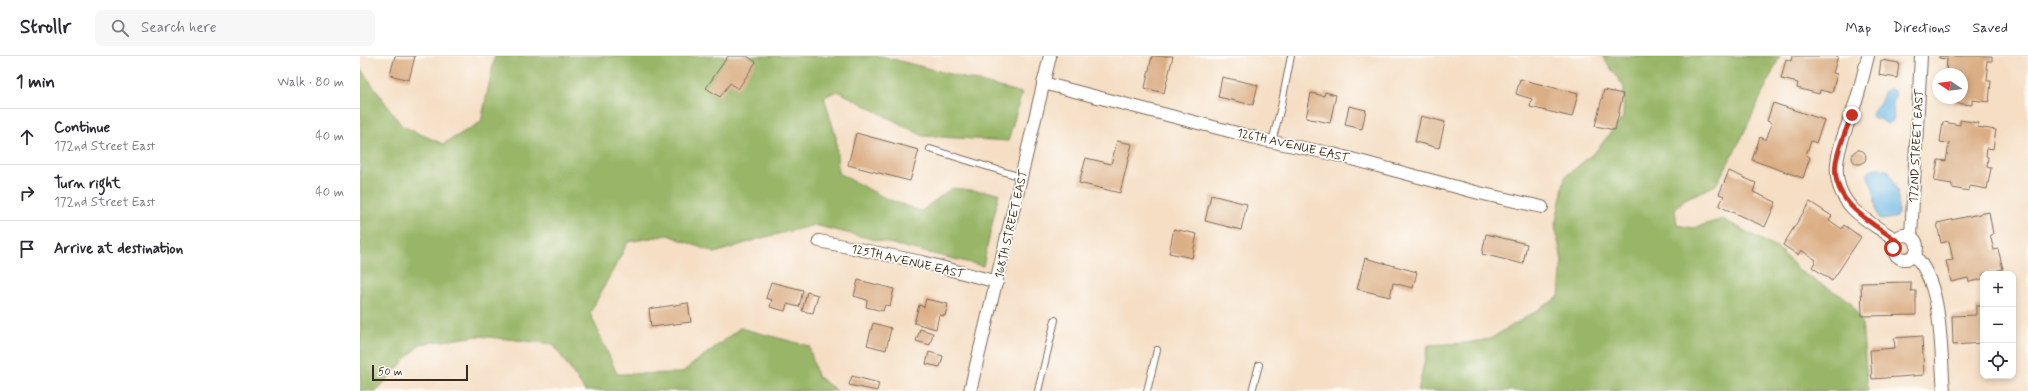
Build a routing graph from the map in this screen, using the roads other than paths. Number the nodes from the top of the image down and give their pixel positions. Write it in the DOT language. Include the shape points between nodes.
graph roads {
  1 [pos="1050,56"];
  2 [pos="1291,56"];
  3 [pos="1868,56"];
  4 [pos="1921,56"];
  5 [pos="1043,83"];
  6 [pos="1272,142"];
  7 [pos="930,149"];
  8 [pos="1021,177"];
  9 [pos="1542,207"];
  10 [pos="1910,236"];
  11 [pos="819,240"];
  12 [pos="1896,240"];
  13 [pos="1914,255"];
  14 [pos="997,282"];
  15 [pos="1055,320"];
  16 [pos="1157,350"];
  17 [pos="1259,365"];
  18 [pos="974,390"];
  19 [pos="1038,391"];
  20 [pos="1147,391"];
  21 [pos="1252,391"];
  22 [pos="1944,391"];
  1 -- 5 [label="street, 168TH STREET EAST"];
  2 -- 6 [label="lane"];
  3 -- 12 [label="street" via="1836,163 1836,176 1839,189 1854,210"];
  4 -- 10 [label="street, 172ND STREET EAST"];
  5 -- 6 [label="street, 126TH AVENUE EAST"];
  5 -- 8 [label="street, 168TH STREET EAST"];
  6 -- 9 [label="street, 126TH AVENUE EAST" via="1333,154"];
  7 -- 8 [label="lane"];
  8 -- 14 [label="street, 168TH STREET EAST"];
  10 -- 12 [label="street" via="1902,236"];
  10 -- 13 [label="street" via="1917,245"];
  11 -- 14 [label="street, 125TH AVENUE EAST" via="922,262"];
  12 -- 13 [label="street" via="1893,248 1896,256 1903,260"];
  13 -- 22 [label="street" via="1923,264 1936,294"];
  14 -- 18 [label="street, 168TH STREET EAST"];
  15 -- 19 [label="lane"];
  16 -- 20 [label="lane"];
  17 -- 21 [label="lane"];
}
